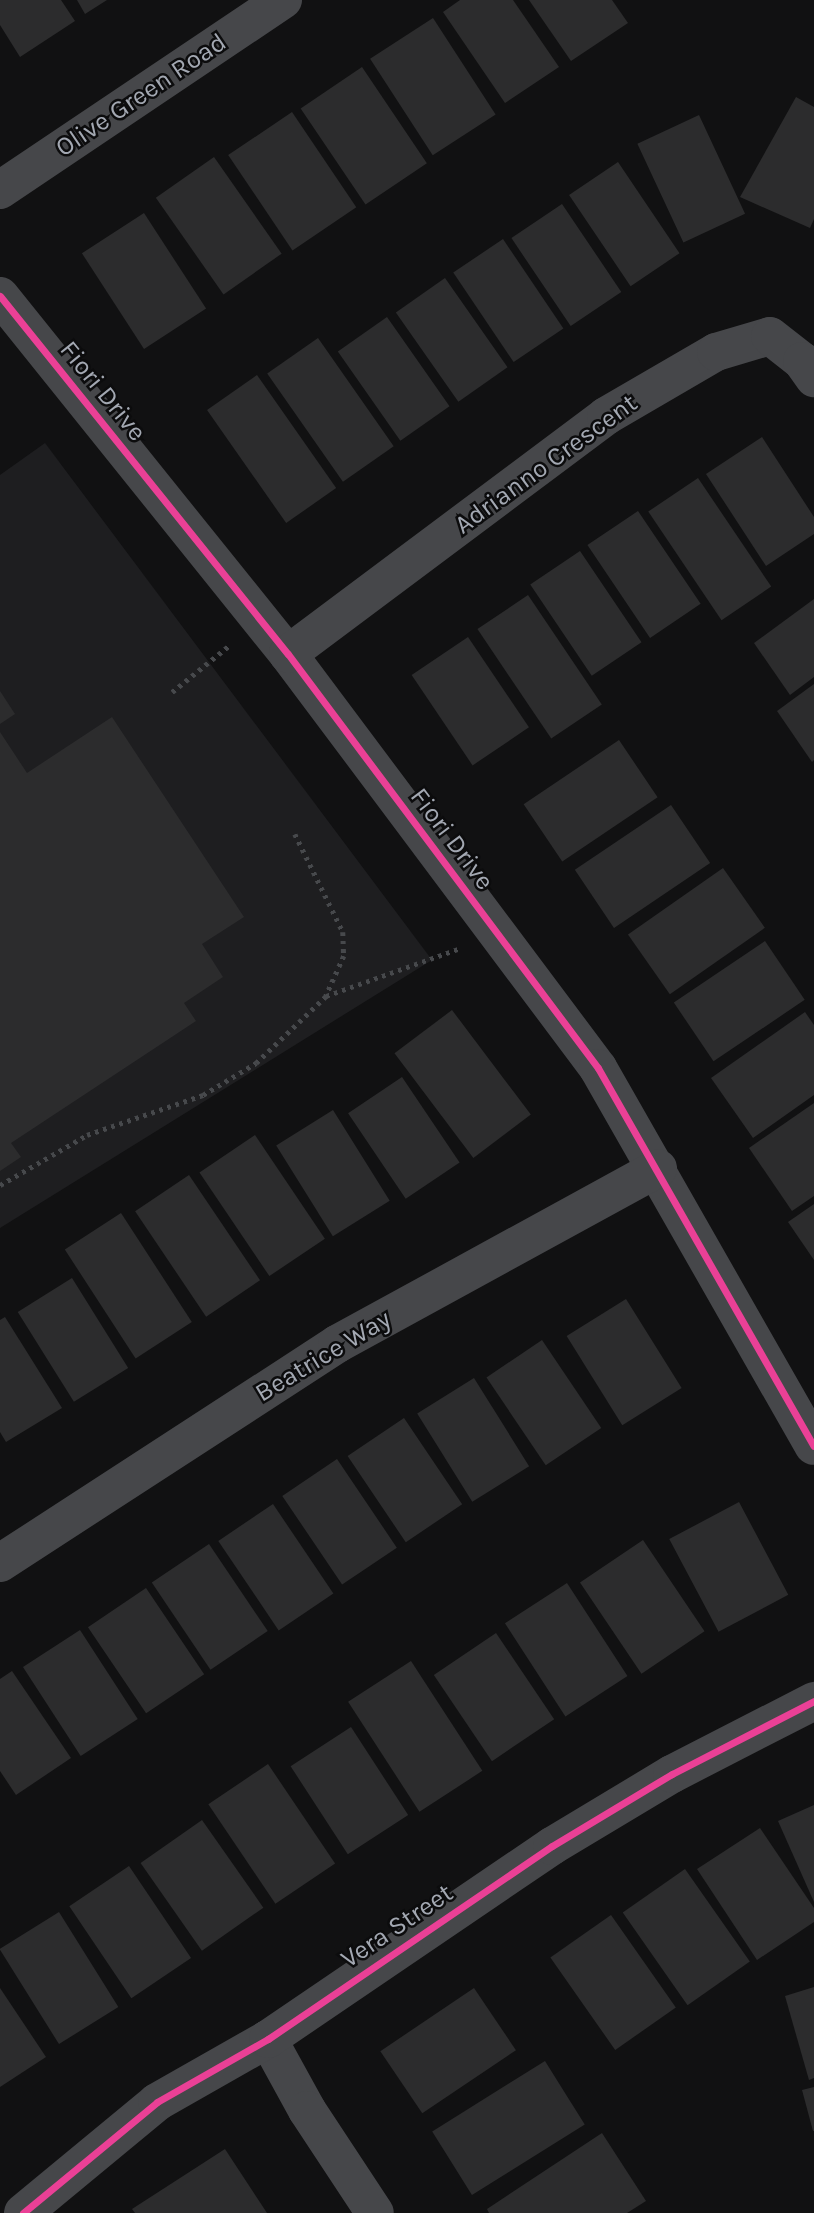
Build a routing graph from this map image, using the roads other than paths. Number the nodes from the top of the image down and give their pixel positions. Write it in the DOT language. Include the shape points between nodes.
graph roads {
  1 [pos="282,0"];
  2 [pos="0,190"];
  3 [pos="0,296"];
  4 [pos="814,378"];
  5 [pos="288,654"];
  6 [pos="658,1168"];
  7 [pos="814,1446"];
  8 [pos="0,1563"];
  9 [pos="814,1701"];
  10 [pos="268,2039"];
  11 [pos="23,2213"];
  12 [pos="375,2213"];
  1 -- 2 [label="street, Olive Green Road"];
  3 -- 5 [label="street, Fiori Drive"];
  4 -- 5 [label="street, Adrianno Crescent" via="802,361 770,336 716,352 606,415"];
  5 -- 6 [label="street, Fiori Drive" via="598,1068"];
  6 -- 7 [label="street, Fiori Drive"];
  6 -- 8 [label="street, Beatrice Way" via="337,1344"];
  9 -- 10 [label="street, Vera Street" via="672,1774 552,1846"];
  10 -- 11 [label="street, Vera Street" via="157,2102"];
  10 -- 12 [label="street" via="307,2110"];
}
